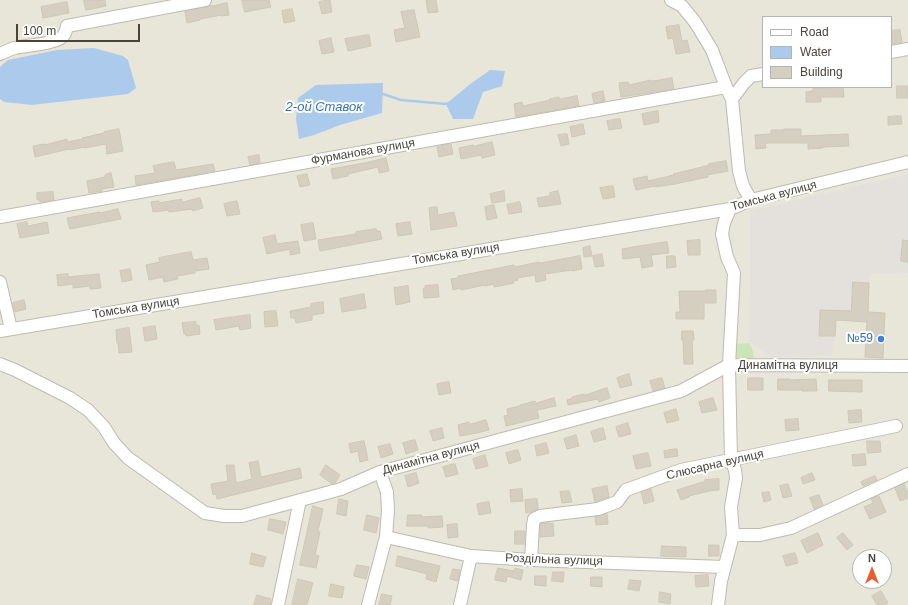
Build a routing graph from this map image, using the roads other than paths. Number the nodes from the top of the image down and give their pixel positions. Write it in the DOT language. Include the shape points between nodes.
graph roads {
  1 [pos="205,0"];
  2 [pos="671,0"];
  3 [pos="908,49"];
  4 [pos="892,52"];
  5 [pos="0,54"];
  6 [pos="757,75"];
  7 [pos="726,87"];
  8 [pos="732,99"];
  9 [pos="908,162"];
  10 [pos="751,200"];
  11 [pos="730,209"];
  12 [pos="0,217"];
  13 [pos="0,282"];
  14 [pos="6,330"];
  15 [pos="0,364"];
  16 [pos="729,366"];
  17 [pos="908,366"];
  18 [pos="896,426"];
  19 [pos="731,460"];
  20 [pos="380,472"];
  21 [pos="908,474"];
  22 [pos="300,500"];
  23 [pos="733,534"];
  24 [pos="386,537"];
  25 [pos="472,556"];
  26 [pos="531,560"];
  27 [pos="724,567"];
  28 [pos="278,605"];
  29 [pos="368,605"];
  30 [pos="460,605"];
  31 [pos="718,605"];
  1 -- 5 [label="street" via="67,26 66,32 59,39 14,48"];
  2 -- 7 [label="street" via="682,6 695,22 712,50"];
  3 -- 4 [label="street"];
  6 -- 8 [label="street" via="744,84"];
  7 -- 8 [label="street"];
  7 -- 12 [label="street, Фурманова вулиця"];
  8 -- 10 [label="street" via="739,171 743,186"];
  9 -- 10 [label="street, Томська вулиця"];
  10 -- 11 [label="street, Томська вулиця"];
  11 -- 14 [label="street, Томська вулиця"];
  11 -- 16 [label="street" via="722,234 734,273"];
  13 -- 14 [label="street"];
  15 -- 22 [label="street, Динамітна вулиця" via="70,398 88,410 128,458 205,513 242,516"];
  16 -- 17 [label="street, Динамітна вулиця"];
  16 -- 19 [label="street"];
  16 -- 20 [label="street, Динамітна вулиця" via="681,391"];
  18 -- 19 [label="street, Слюсарна вулиця"];
  19 -- 23 [label="street" via="736,478 731,507"];
  19 -- 26 [label="street, Слюсарна вулиця" via="681,470 626,490 617,502 598,509 540,516 534,519"];
  20 -- 22 [label="street, Динамітна вулиця" via="341,489"];
  20 -- 24 [label="street" via="387,492"];
  21 -- 23 [label="street" via="791,528 760,535"];
  22 -- 28 [label="street"];
  23 -- 27 [label="street"];
  24 -- 25 [label="street, Роздільна вулиця"];
  24 -- 29 [label="street"];
  25 -- 26 [label="street, Роздільна вулиця"];
  25 -- 30 [label="street"];
  26 -- 27 [label="street, Роздільна вулиця"];
  27 -- 31 [label="street"];
}
